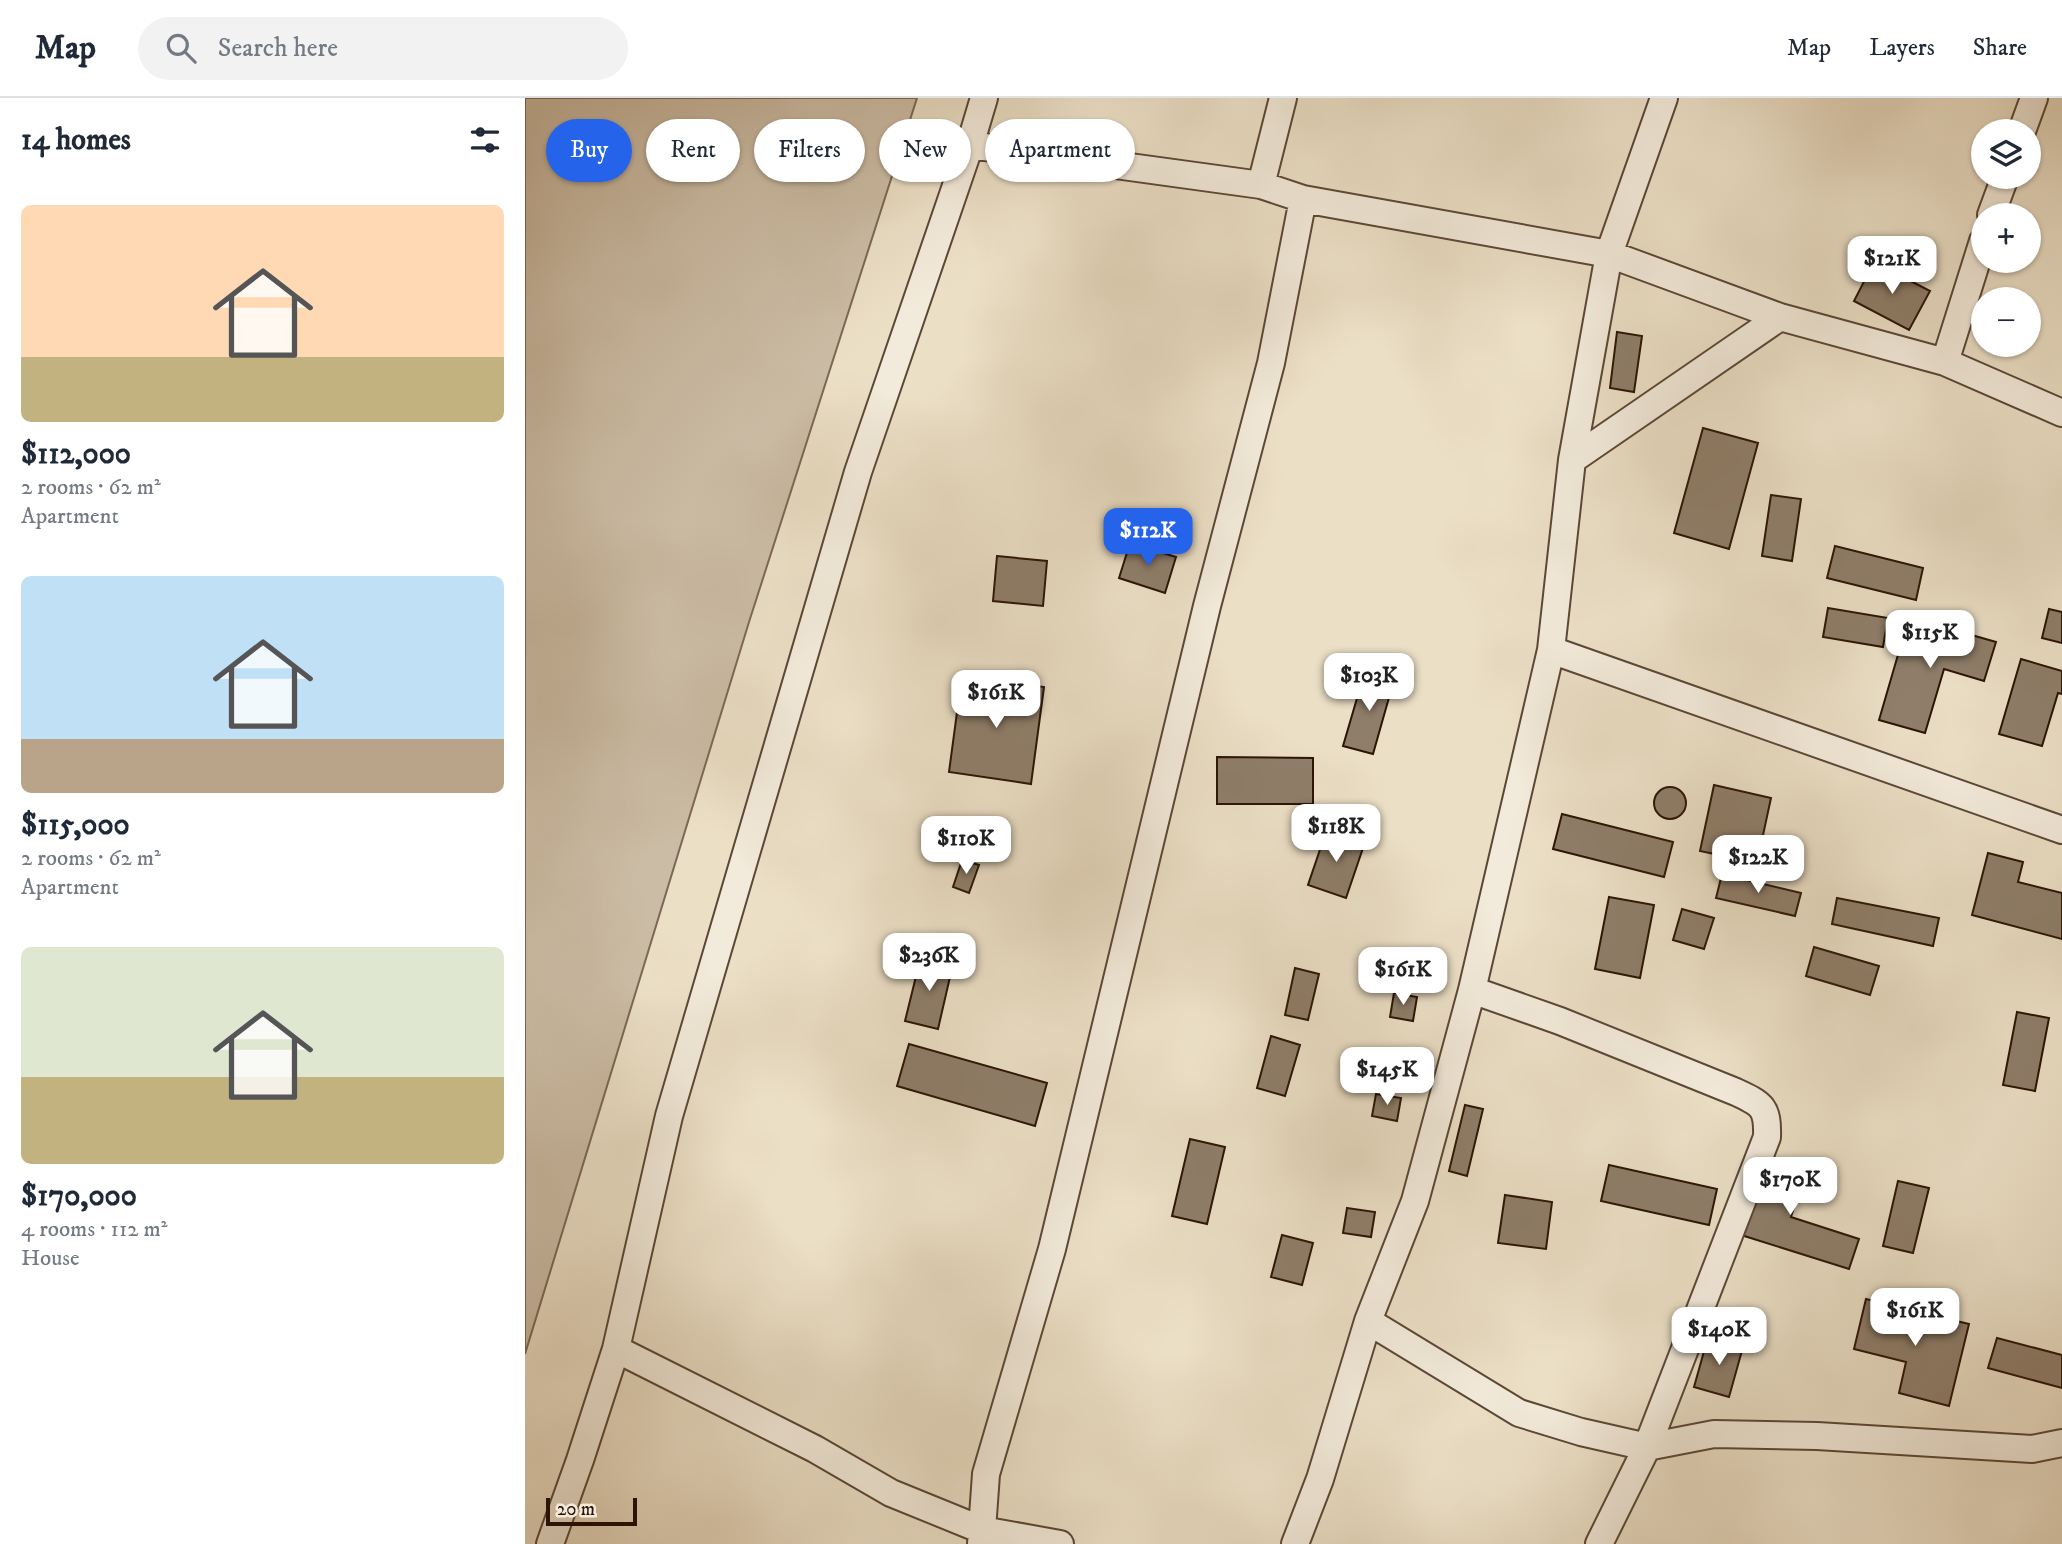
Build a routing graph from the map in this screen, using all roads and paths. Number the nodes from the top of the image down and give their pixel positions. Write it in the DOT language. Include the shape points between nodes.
graph roads {
  1 [pos="984,98"];
  2 [pos="1283,98"];
  3 [pos="1664,98"];
  4 [pos="2034,98"];
  5 [pos="2026,119"];
  6 [pos="971,142"];
  7 [pos="971,145"];
  8 [pos="957,182"];
  9 [pos="1261,185"];
  10 [pos="1303,199"];
  11 [pos="1609,254"];
  12 [pos="1973,273"];
  13 [pos="1780,317"];
  14 [pos="1945,362"];
  15 [pos="2062,413"];
  16 [pos="1572,460"];
  17 [pos="1551,650"];
  18 [pos="2062,830"];
  19 [pos="1472,990"];
  20 [pos="1368,1321"];
  21 [pos="616,1349"];
  22 [pos="2062,1443"];
  23 [pos="1647,1447"];
  24 [pos="981,1537"];
  25 [pos="549,1544"];
  26 [pos="1059,1544"];
  27 [pos="1295,1544"];
  28 [pos="1599,1544"];
  1 -- 6 [label="street"];
  2 -- 9 [label="street"];
  3 -- 11 [label="street"];
  4 -- 5 [label="street"];
  7 -- 9 [label="street"];
  8 -- 21 [label="street" via="858,472 669,1116"];
  9 -- 10 [label="street"];
  10 -- 11 [label="street"];
  10 -- 24 [label="street" via="1271,363 1207,606 1052,1249 986,1474"];
  11 -- 13 [label="street"];
  11 -- 16 [label="street"];
  12 -- 14 [label="street"];
  13 -- 14 [label="street"];
  13 -- 16 [label="street"];
  14 -- 15 [label="street"];
  16 -- 17 [label="street"];
  17 -- 18 [label="street"];
  17 -- 19 [label="street"];
  19 -- 20 [label="street" via="1415,1201"];
  19 -- 23 [label="street" via="1736,1092 1760,1103 1767,1118 1767,1137"];
  20 -- 23 [label="street" via="1519,1413"];
  20 -- 27 [label="street" via="1321,1479"];
  21 -- 24 [label="street"];
  21 -- 25 [label="street"];
  22 -- 23 [label="street" via="2032,1449 1714,1434"];
  23 -- 28 [label="street"];
  24 -- 26 [label="street"];
}
